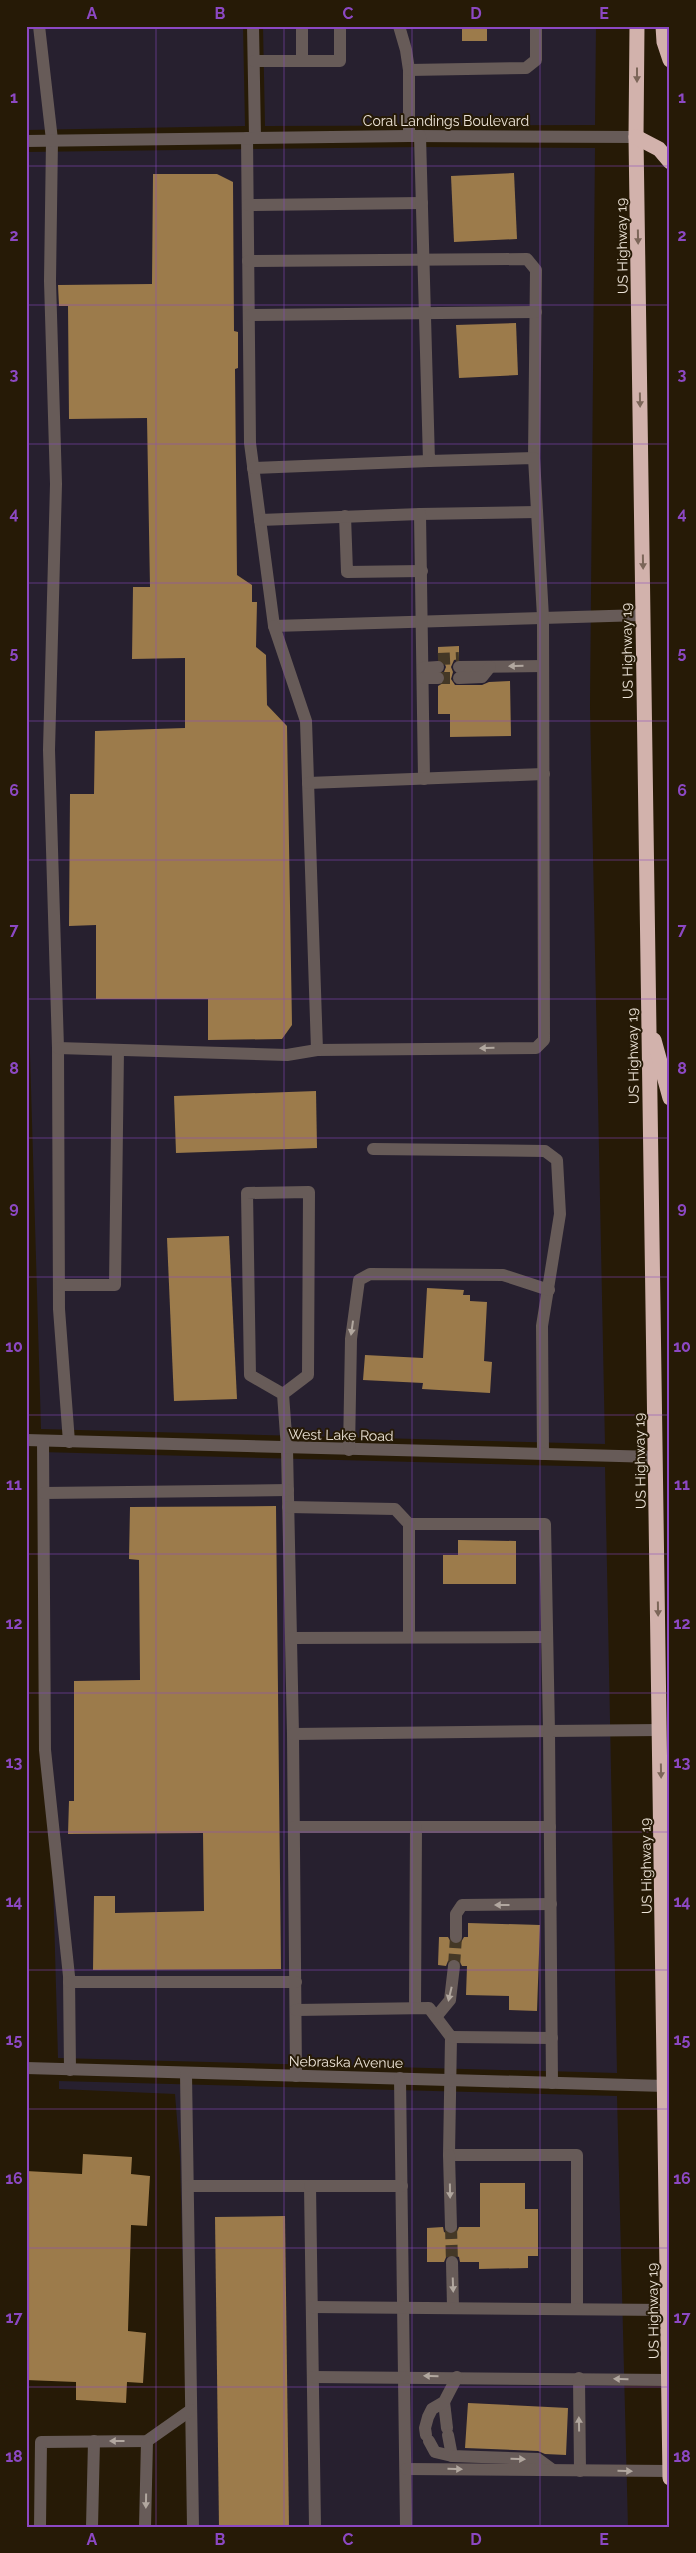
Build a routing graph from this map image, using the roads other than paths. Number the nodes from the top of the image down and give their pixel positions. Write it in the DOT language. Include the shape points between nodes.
graph roads {
  1 [pos="39,26"];
  2 [pos="253,26"];
  3 [pos="302,26"];
  4 [pos="340,26"];
  5 [pos="399,26"];
  6 [pos="536,26"];
  7 [pos="637,26"];
  8 [pos="663,26"];
  9 [pos="670,60"];
  10 [pos="302,61"];
  11 [pos="254,62"];
  12 [pos="409,70"];
  13 [pos="415,136"];
  14 [pos="636,137"];
  15 [pos="251,138"];
  16 [pos="52,140"];
  17 [pos="26,141"];
  18 [pos="670,162"];
  19 [pos="422,203"];
  20 [pos="248,205"];
  21 [pos="424,260"];
  22 [pos="248,261"];
  23 [pos="536,312"];
  24 [pos="425,313"];
  25 [pos="249,315"];
  26 [pos="534,458"];
  27 [pos="429,461"];
  28 [pos="253,468"];
  29 [pos="538,512"];
  30 [pos="420,514"];
  31 [pos="345,516"];
  32 [pos="260,520"];
  33 [pos="422,571"];
  34 [pos="643,615"];
  35 [pos="543,617"];
  36 [pos="423,621"];
  37 [pos="274,626"];
  38 [pos="543,666"];
  39 [pos="490,667"];
  40 [pos="424,668"];
  41 [pos="544,774"];
  42 [pos="424,778"];
  43 [pos="308,783"];
  44 [pos="648,1017"];
  45 [pos="58,1048"];
  46 [pos="118,1050"];
  47 [pos="317,1050"];
  48 [pos="670,1098"];
  49 [pos="373,1149"];
  50 [pos="60,1285"];
  51 [pos="549,1290"];
  52 [pos="283,1394"];
  53 [pos="26,1440"];
  54 [pos="43,1441"];
  55 [pos="69,1442"];
  56 [pos="287,1448"];
  57 [pos="349,1450"];
  58 [pos="542,1454"];
  59 [pos="656,1457"];
  60 [pos="288,1490"];
  61 [pos="44,1494"];
  62 [pos="288,1507"];
  63 [pos="409,1524"];
  64 [pos="409,1637"];
  65 [pos="547,1637"];
  66 [pos="291,1638"];
  67 [pos="660,1730"];
  68 [pos="549,1731"];
  69 [pos="293,1734"];
  70 [pos="294,1827"];
  71 [pos="416,1827"];
  72 [pos="550,1827"];
  73 [pos="551,1904"];
  74 [pos="456,1937"];
  75 [pos="454,1966"];
  76 [pos="69,1982"];
  77 [pos="296,1982"];
  78 [pos="415,2008"];
  79 [pos="296,2010"];
  80 [pos="436,2017"];
  81 [pos="451,2037"];
  82 [pos="552,2038"];
  83 [pos="26,2068"];
  84 [pos="70,2070"];
  85 [pos="186,2074"];
  86 [pos="296,2076"];
  87 [pos="400,2078"];
  88 [pos="448,2079"];
  89 [pos="552,2082"];
  90 [pos="665,2086"];
  91 [pos="449,2155"];
  92 [pos="188,2186"];
  93 [pos="310,2186"];
  94 [pos="402,2186"];
  95 [pos="451,2227"];
  96 [pos="452,2262"];
  97 [pos="312,2307"];
  98 [pos="403,2307"];
  99 [pos="453,2307"];
  100 [pos="577,2309"];
  101 [pos="669,2310"];
  102 [pos="404,2376"];
  103 [pos="313,2377"];
  104 [pos="457,2377"];
  105 [pos="579,2378"];
  106 [pos="670,2380"];
  107 [pos="444,2402"];
  108 [pos="191,2410"];
  109 [pos="94,2441"];
  110 [pos="147,2441"];
  111 [pos="452,2456"];
  112 [pos="406,2469"];
  113 [pos="553,2470"];
  114 [pos="580,2470"];
  115 [pos="670,2471"];
  116 [pos="670,2478"];
  117 [pos="40,2527"];
  118 [pos="92,2527"];
  119 [pos="145,2527"];
  120 [pos="193,2527"];
  121 [pos="315,2527"];
  122 [pos="406,2527"];
  1 -- 16 [label="street"];
  2 -- 11 [label="street"];
  3 -- 10 [label="street"];
  4 -- 10 [label="street" via="340,61"];
  5 -- 12 [label="street"];
  6 -- 12 [label="street" via="536,60 526,68"];
  7 -- 14 [label="highway, US Highway 19, one-way"];
  8 -- 9 [label="highway"];
  10 -- 11 [label="street"];
  11 -- 15 [label="street"];
  12 -- 13 [label="street"];
  13 -- 14 [label="street, Coral Landings Boulevard"];
  13 -- 15 [label="street, Coral Landings Boulevard"];
  13 -- 19 [label="street"];
  14 -- 18 [label="highway" via="659,149"];
  14 -- 34 [label="highway, US Highway 19, one-way"];
  15 -- 16 [label="street, Coral Landings Boulevard"];
  15 -- 20 [label="street"];
  16 -- 17 [label="street, Coral Landings Boulevard"];
  16 -- 45 [label="street" via="50,281 56,484 49,750"];
  19 -- 20 [label="street"];
  19 -- 21 [label="street"];
  20 -- 22 [label="street"];
  21 -- 22 [label="street"];
  21 -- 23 [label="street" via="527,259 536,270"];
  21 -- 24 [label="street"];
  22 -- 25 [label="street"];
  23 -- 24 [label="street"];
  23 -- 26 [label="street"];
  24 -- 25 [label="street"];
  24 -- 27 [label="street"];
  25 -- 28 [label="street"];
  26 -- 27 [label="street"];
  26 -- 29 [label="street"];
  27 -- 28 [label="street"];
  28 -- 32 [label="street"];
  29 -- 30 [label="street"];
  29 -- 35 [label="street"];
  30 -- 31 [label="street"];
  30 -- 33 [label="street"];
  31 -- 32 [label="street"];
  31 -- 33 [label="street" via="347,572"];
  32 -- 37 [label="street"];
  33 -- 36 [label="street"];
  34 -- 35 [label="street"];
  34 -- 44 [label="highway, US Highway 19"];
  35 -- 36 [label="street"];
  35 -- 38 [label="street"];
  36 -- 37 [label="street"];
  36 -- 40 [label="street"];
  37 -- 43 [label="street" via="306,721"];
  38 -- 39 [label="street, one-way"];
  38 -- 41 [label="street"];
  39 -- 39 [label="street" via="482,677 459,668 482,658"];
  40 -- 40 [label="street" via="438,668"];
  40 -- 42 [label="street"];
  41 -- 42 [label="street"];
  41 -- 47 [label="street, one-way" via="544,1040 536,1048"];
  42 -- 43 [label="street"];
  43 -- 47 [label="street"];
  44 -- 48 [label="highway"];
  44 -- 59 [label="highway, US Highway 19"];
  45 -- 46 [label="street"];
  45 -- 50 [label="street"];
  46 -- 47 [label="street" via="287,1055"];
  46 -- 50 [label="street" via="115,1286"];
  49 -- 51 [label="street" via="545,1151 557,1160 560,1214"];
  50 -- 55 [label="street"];
  51 -- 57 [label="street, one-way" via="503,1275 370,1274 359,1280 351,1339"];
  51 -- 58 [label="street" via="542,1326"];
  52 -- 52 [label="street" via="308,1375 309,1192 247,1193 250,1376"];
  52 -- 56 [label="street"];
  53 -- 54 [label="street, West Lake Road"];
  54 -- 55 [label="street, West Lake Road"];
  54 -- 61 [label="street"];
  55 -- 56 [label="street, West Lake Road"];
  56 -- 57 [label="street, West Lake Road"];
  56 -- 60 [label="street"];
  57 -- 58 [label="street, West Lake Road"];
  58 -- 59 [label="street, West Lake Road"];
  59 -- 67 [label="highway, US Highway 19, one-way"];
  60 -- 61 [label="street"];
  60 -- 62 [label="street"];
  61 -- 76 [label="street" via="45,1750"];
  62 -- 63 [label="street" via="395,1509"];
  62 -- 66 [label="street"];
  63 -- 64 [label="street"];
  63 -- 65 [label="street" via="545,1524"];
  64 -- 65 [label="street"];
  64 -- 66 [label="street"];
  65 -- 68 [label="street"];
  66 -- 69 [label="street"];
  67 -- 68 [label="street"];
  67 -- 90 [label="highway, US Highway 19, one-way"];
  68 -- 69 [label="street"];
  68 -- 72 [label="street"];
  69 -- 70 [label="street"];
  70 -- 71 [label="street"];
  70 -- 77 [label="street"];
  71 -- 72 [label="street"];
  71 -- 78 [label="street"];
  72 -- 73 [label="street"];
  73 -- 74 [label="street, one-way" via="462,1905 456,1914"];
  73 -- 82 [label="street"];
  75 -- 80 [label="street, one-way" via="450,2000"];
  76 -- 77 [label="street"];
  76 -- 84 [label="street"];
  77 -- 79 [label="street"];
  78 -- 79 [label="street"];
  78 -- 80 [label="street" via="429,2008"];
  79 -- 86 [label="street"];
  80 -- 81 [label="street"];
  81 -- 82 [label="street"];
  81 -- 88 [label="street"];
  82 -- 89 [label="street"];
  83 -- 84 [label="street, Nebraska Avenue"];
  84 -- 85 [label="street, Nebraska Avenue"];
  85 -- 86 [label="street, Nebraska Avenue"];
  85 -- 92 [label="street"];
  86 -- 87 [label="street, Nebraska Avenue"];
  87 -- 88 [label="street, Nebraska Avenue"];
  87 -- 94 [label="street"];
  88 -- 89 [label="street, Nebraska Avenue"];
  88 -- 91 [label="street"];
  89 -- 90 [label="street, Nebraska Avenue"];
  90 -- 101 [label="highway, US Highway 19"];
  91 -- 95 [label="street, one-way"];
  91 -- 100 [label="street" via="576,2155"];
  92 -- 93 [label="street"];
  92 -- 108 [label="street"];
  93 -- 94 [label="street"];
  93 -- 97 [label="street"];
  94 -- 98 [label="street"];
  96 -- 99 [label="street, one-way"];
  97 -- 98 [label="street"];
  97 -- 103 [label="street"];
  98 -- 99 [label="street"];
  98 -- 102 [label="street"];
  99 -- 100 [label="street"];
  100 -- 101 [label="street"];
  101 -- 106 [label="highway, US Highway 19"];
  102 -- 103 [label="street"];
  104 -- 102 [label="street, one-way"];
  102 -- 112 [label="street"];
  103 -- 121 [label="street"];
  104 -- 105 [label="street"];
  104 -- 107 [label="street"];
  106 -- 105 [label="street, one-way"];
  114 -- 105 [label="street, one-way"];
  106 -- 115 [label="highway, US Highway 19"];
  107 -- 111 [label="street"];
  107 -- 111 [label="street" via="432,2409 425,2428 435,2452"];
  108 -- 110 [label="street"];
  108 -- 120 [label="street"];
  110 -- 109 [label="street, one-way"];
  109 -- 117 [label="street" via="41,2442"];
  109 -- 118 [label="street"];
  110 -- 119 [label="street, one-way"];
  111 -- 113 [label="street, one-way" via="538,2459"];
  112 -- 113 [label="street, one-way"];
  112 -- 122 [label="street"];
  113 -- 114 [label="street"];
  114 -- 115 [label="street, one-way"];
  115 -- 116 [label="highway, US Highway 19"];
}
